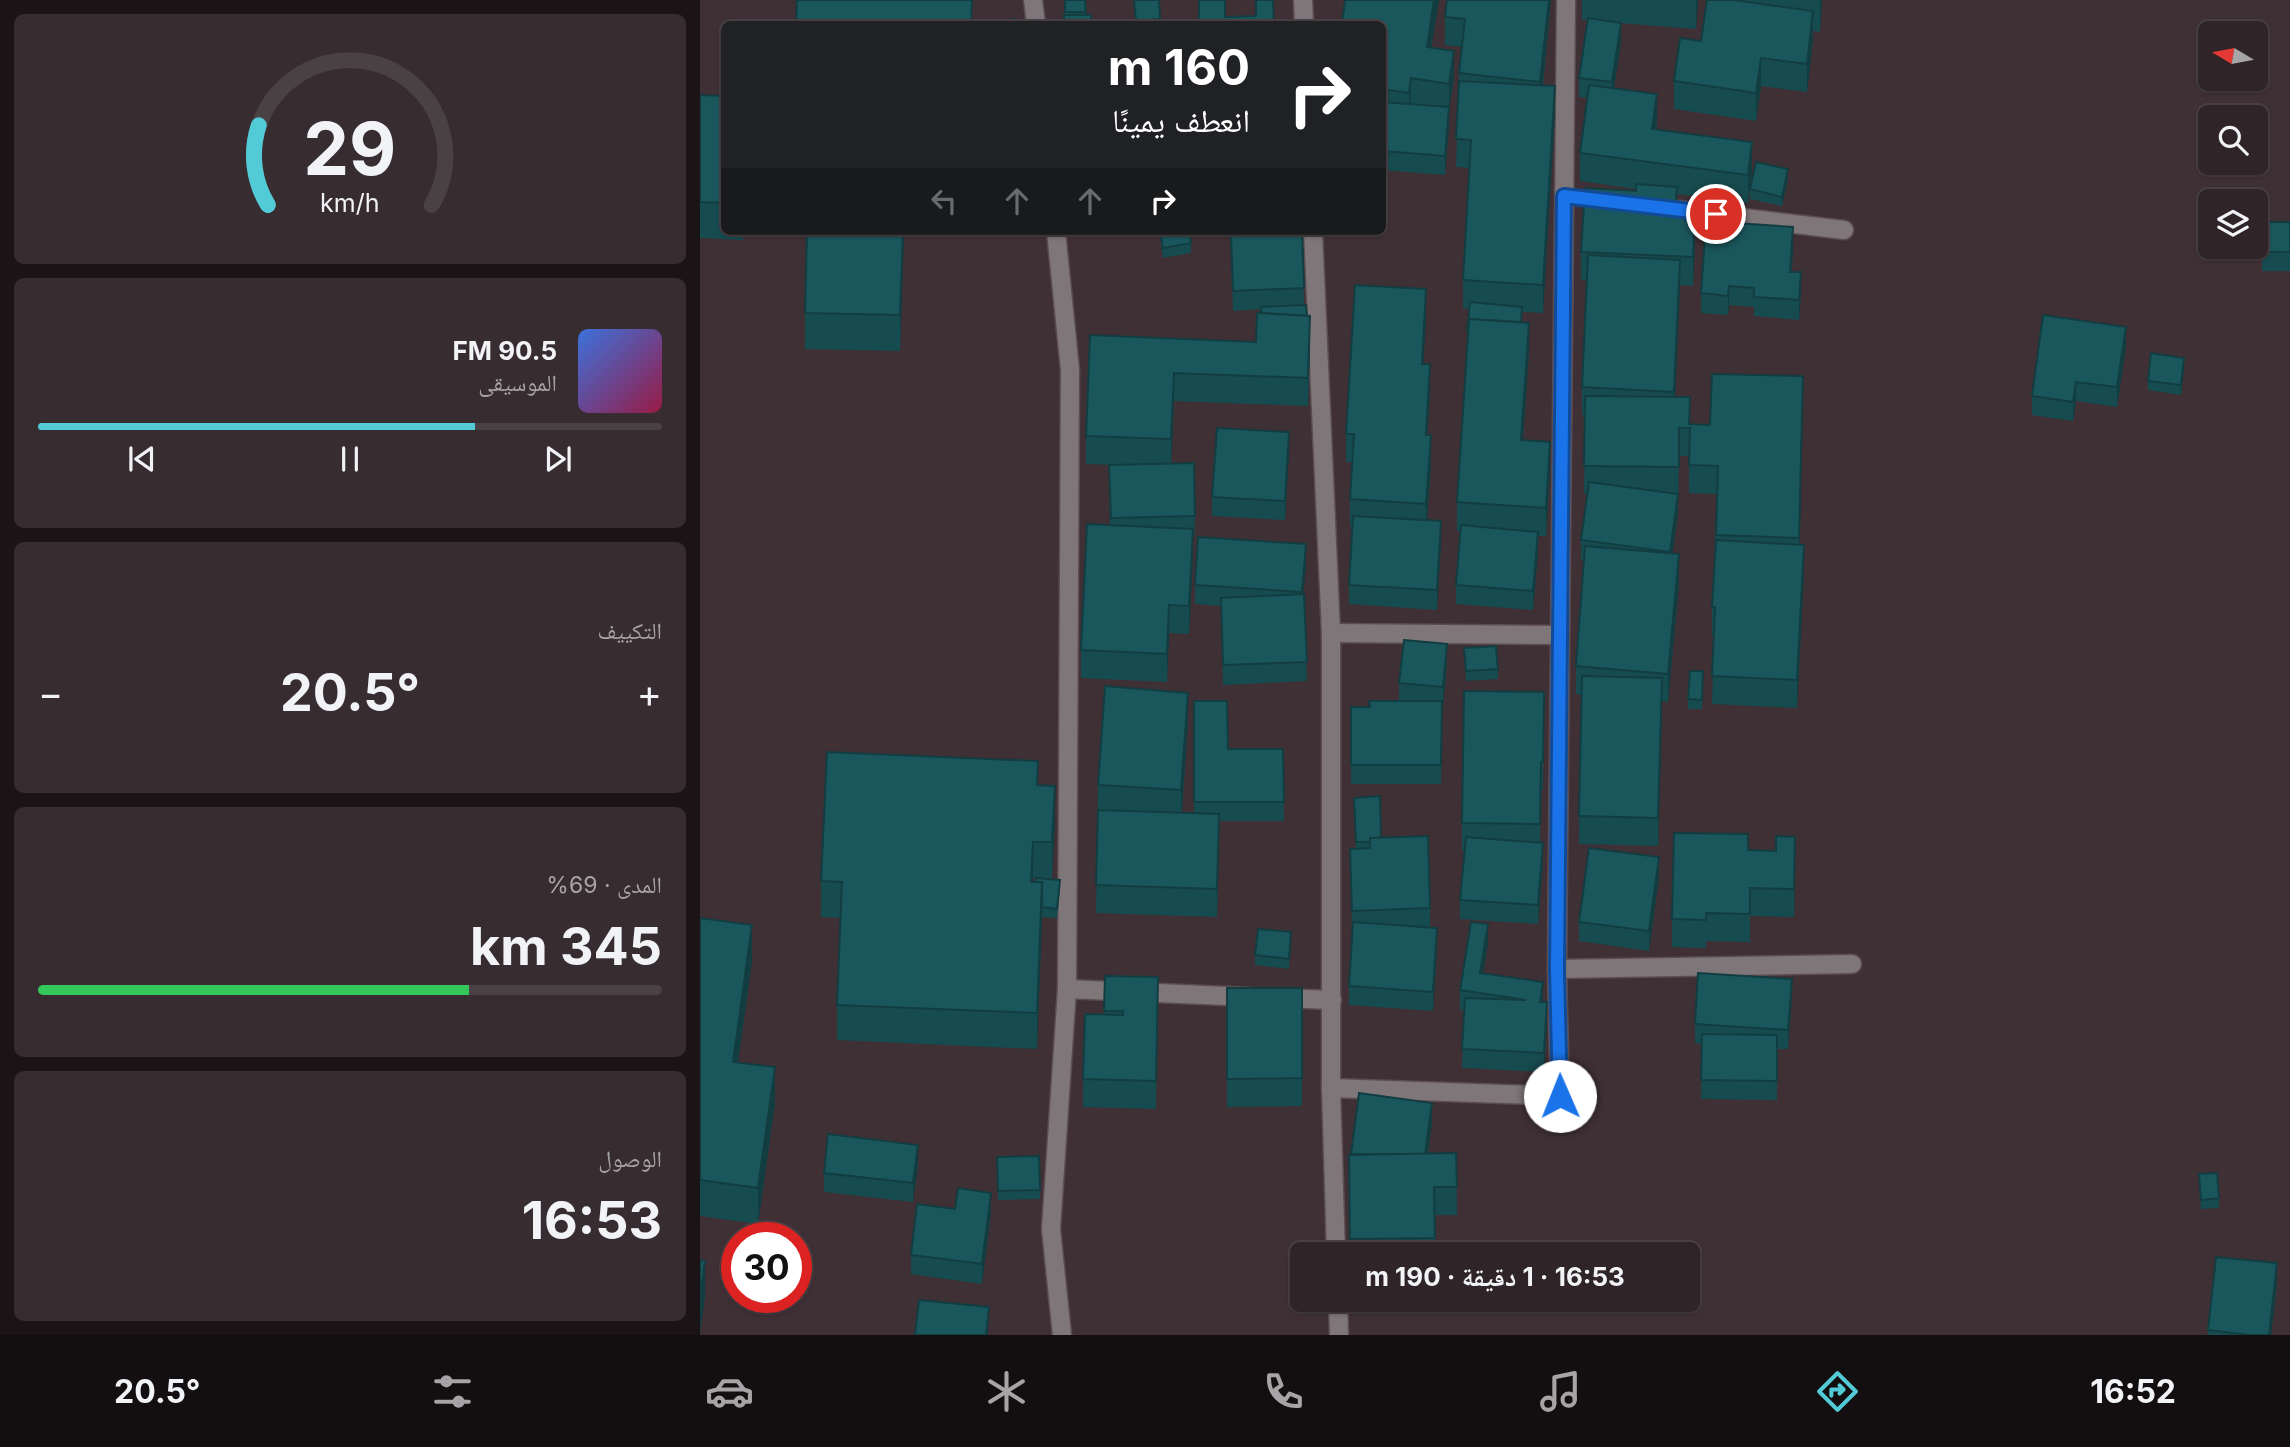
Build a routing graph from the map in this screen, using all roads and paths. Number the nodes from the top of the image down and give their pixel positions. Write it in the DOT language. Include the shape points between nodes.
graph roads {
  1 [pos="1033,0"];
  2 [pos="1303,0"];
  3 [pos="1566,0"];
  4 [pos="1035,21"];
  5 [pos="1304,21"];
  6 [pos="1630,204"];
  7 [pos="1844,230"];
  8 [pos="1056,235"];
  9 [pos="1313,235"];
  10 [pos="1331,632"];
  11 [pos="1559,635"];
  12 [pos="1852,964"];
  13 [pos="1557,970"];
  14 [pos="1067,989"];
  15 [pos="1332,1000"];
  16 [pos="1331,1088"];
  17 [pos="1336,1242"];
  18 [pos="1338,1312"];
  19 [pos="1062,1335"];
  20 [pos="1339,1335"];
  1 -- 4 [label="street"];
  2 -- 5 [label="street"];
  3 -- 11 [label="street" via="1570,197"];
  6 -- 7 [label="street"];
  8 -- 14 [label="street" via="1070,370"];
  9 -- 10 [label="street"];
  10 -- 11 [label="street"];
  10 -- 15 [label="street"];
  11 -- 13 [label="street"];
  12 -- 13 [label="street"];
  13 -- 16 [label="street" via="1560,1096"];
  14 -- 15 [label="street"];
  14 -- 19 [label="street" via="1051,1229"];
  15 -- 16 [label="street"];
  16 -- 17 [label="street"];
  18 -- 20 [label="street"];
}
